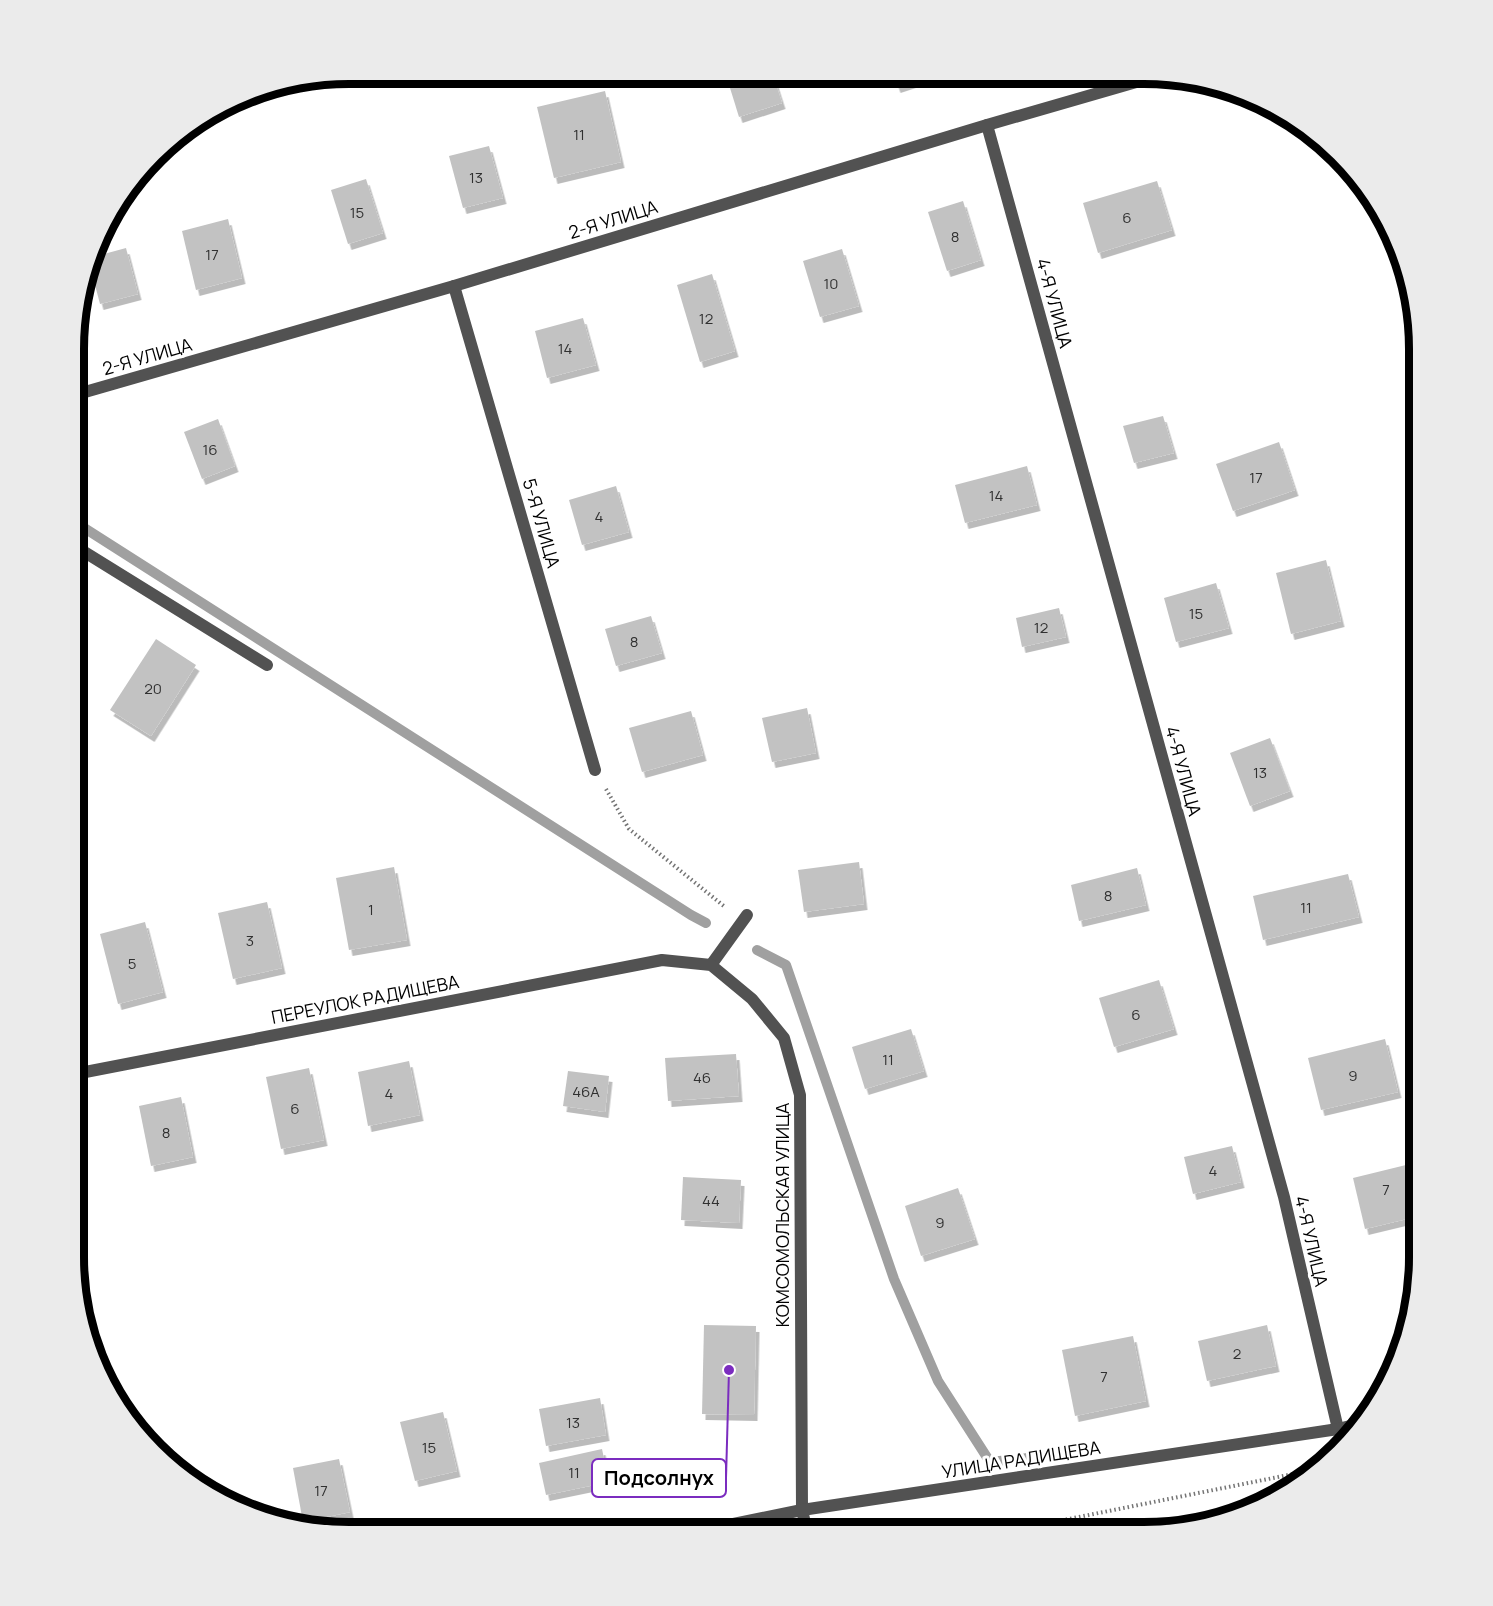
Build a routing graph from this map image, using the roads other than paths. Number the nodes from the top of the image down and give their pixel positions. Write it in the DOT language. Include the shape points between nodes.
graph roads {
  1 [pos="1129,84"];
  2 [pos="987,125"];
  3 [pos="454,286"];
  4 [pos="84,392"];
  5 [pos="84,552"];
  6 [pos="267,665"];
  7 [pos="595,770"];
  8 [pos="744,918"];
  9 [pos="711,965"];
  10 [pos="84,1072"];
  11 [pos="1347,1427"];
  12 [pos="1338,1429"];
  13 [pos="802,1510"];
  14 [pos="743,1522"];
  15 [pos="805,1522"];
  1 -- 2 [label="street, 2-Я УЛИЦА"];
  2 -- 3 [label="street, 2-Я УЛИЦА"];
  2 -- 12 [label="street, 4-Я УЛИЦА" via="1284,1197"];
  3 -- 4 [label="street, 2-Я УЛИЦА"];
  3 -- 7 [label="street, 5-Я УЛИЦА"];
  5 -- 6 [label="street"];
  8 -- 9 [label="street"];
  9 -- 10 [label="street, ПЕРЕУЛОК РАДИЩЕВА" via="662,960"];
  9 -- 13 [label="street, КОМСОМОЛЬСКАЯ УЛИЦА" via="752,999 784,1038 800,1095"];
  11 -- 12 [label="street, УЛИЦА РАДИЩЕВА"];
  12 -- 13 [label="street, УЛИЦА РАДИЩЕВА"];
  13 -- 14 [label="street, УЛИЦА РАДИЩЕВА"];
  13 -- 15 [label="street, КОМСОМОЛЬСКАЯ УЛИЦА"];
}
